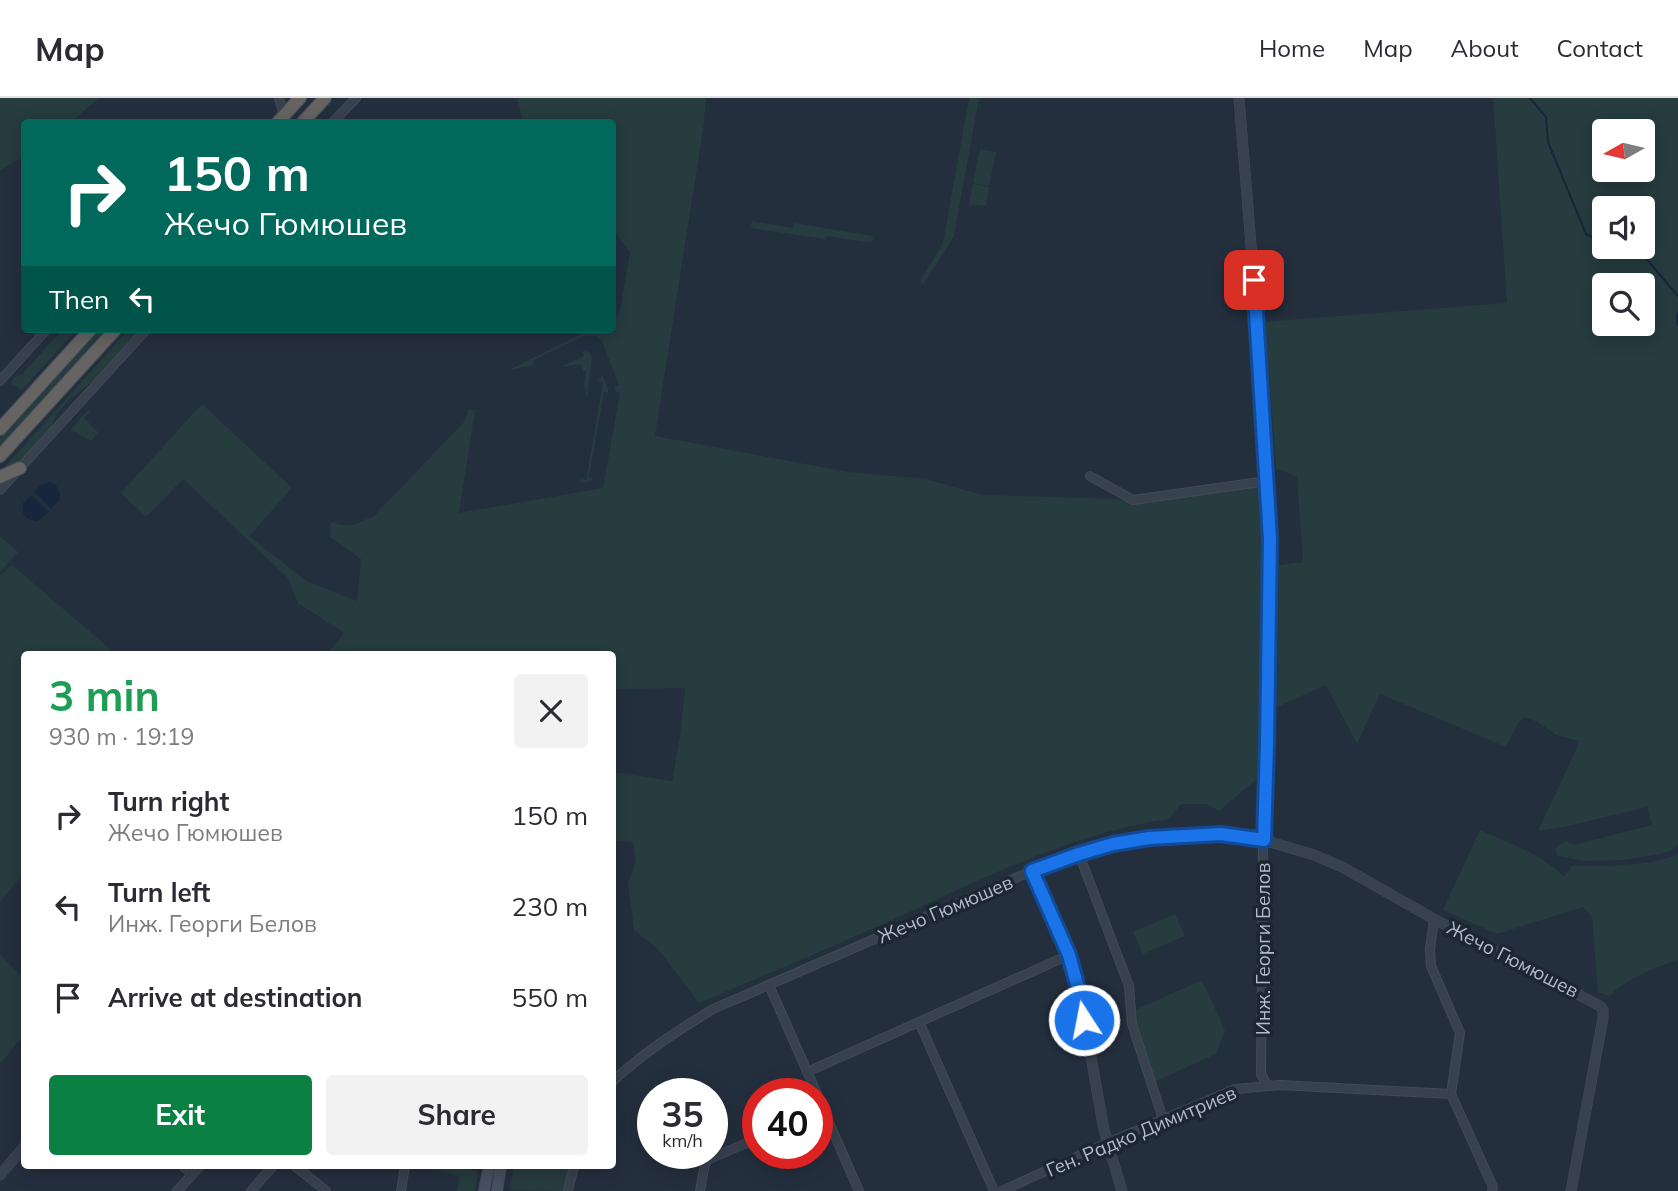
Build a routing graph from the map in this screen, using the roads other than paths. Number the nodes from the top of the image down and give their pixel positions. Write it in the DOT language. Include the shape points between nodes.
graph roads {
  1 [pos="279,98"];
  2 [pos="300,98"];
  3 [pos="326,98"];
  4 [pos="356,98"];
  5 [pos="1239,98"];
  6 [pos="278,119"];
  7 [pos="279,119"];
  8 [pos="306,119"];
  9 [pos="337,119"];
  10 [pos="43,333"];
  11 [pos="87,333"];
  12 [pos="112,333"];
  13 [pos="143,333"];
  14 [pos="0,381"];
  15 [pos="0,429"];
  16 [pos="0,456"];
  17 [pos="20,468"];
  18 [pos="1090,476"];
  19 [pos="0,477"];
  20 [pos="1267,481"];
  21 [pos="0,490"];
  22 [pos="1264,840"];
  23 [pos="1079,854"];
  24 [pos="1032,871"];
  25 [pos="1434,919"];
  26 [pos="1069,955"];
  27 [pos="769,985"];
  28 [pos="919,1022"];
  29 [pos="807,1072"];
  30 [pos="616,1078"];
  31 [pos="810,1078"];
  32 [pos="1267,1086"];
  33 [pos="1451,1094"];
  34 [pos="1163,1119"];
  35 [pos="833,1137"];
  36 [pos="1107,1143"];
  37 [pos="742,1145"];
  38 [pos="21,1150"];
  39 [pos="187,1169"];
  40 [pos="197,1169"];
  41 [pos="270,1169"];
  42 [pos="299,1169"];
  43 [pos="405,1169"];
  44 [pos="488,1169"];
  45 [pos="501,1169"];
  46 [pos="573,1169"];
  47 [pos="193,1174"];
  48 [pos="0,1175"];
  49 [pos="177,1191"];
  50 [pos="251,1191"];
  51 [pos="326,1191"];
  52 [pos="401,1191"];
  53 [pos="484,1191"];
  54 [pos="497,1191"];
  55 [pos="568,1191"];
  56 [pos="700,1191"];
  57 [pos="859,1191"];
  58 [pos="994,1191"];
  59 [pos="1002,1191"];
  60 [pos="1122,1191"];
  61 [pos="1492,1191"];
  62 [pos="1571,1191"];
  1 -- 6 [label="street"];
  2 -- 7 [label="highway"];
  3 -- 8 [label="highway"];
  4 -- 9 [label="street"];
  5 -- 20 [label="street, Инж. Георги Белов"];
  10 -- 14 [label="street"];
  11 -- 15 [label="highway"];
  12 -- 16 [label="highway"];
  13 -- 17 [label="street"];
  17 -- 19 [label="highway"];
  17 -- 21 [label="street"];
  18 -- 20 [label="street" via="1133,500"];
  20 -- 22 [label="street, Инж. Георги Белов"];
  22 -- 23 [label="street, Жечо Гюмюшев" via="1185,835 1113,844"];
  22 -- 25 [label="street, Жечо Гюмюшев" via="1314,855"];
  22 -- 32 [label="street, Инж. Георги Белов" via="1261,1074"];
  23 -- 24 [label="street, Жечо Гюмюшев"];
  23 -- 34 [label="street" via="1129,985 1132,1024"];
  24 -- 26 [label="street"];
  24 -- 27 [label="street, Жечо Гюмюшев"];
  25 -- 33 [label="street" via="1431,966 1460,1033"];
  25 -- 62 [label="street, Жечо Гюмюшев" via="1603,1010"];
  26 -- 28 [label="street"];
  26 -- 36 [label="street"];
  27 -- 29 [label="street"];
  27 -- 30 [label="street, Жечо Гюмюшев" via="713,1009 669,1036"];
  28 -- 29 [label="street"];
  28 -- 58 [label="street"];
  29 -- 31 [label="street"];
  32 -- 33 [label="street, Ген. Радко Димитриев"];
  32 -- 34 [label="street, Ген. Радко Димитриев" via="1235,1089"];
  33 -- 61 [label="street"];
  34 -- 36 [label="street, Ген. Радко Димитриев"];
  35 -- 57 [label="street"];
  36 -- 59 [label="street, Ген. Радко Димитриев"];
  36 -- 60 [label="street"];
  37 -- 56 [label="street" via="707,1160"];
  38 -- 48 [label="street"];
  39 -- 47 [label="street"];
  40 -- 47 [label="street"];
  41 -- 50 [label="street"];
  42 -- 51 [label="street"];
  43 -- 52 [label="street"];
  44 -- 53 [label="main road"];
  45 -- 54 [label="main road"];
  46 -- 55 [label="street"];
  47 -- 49 [label="street"];
}
